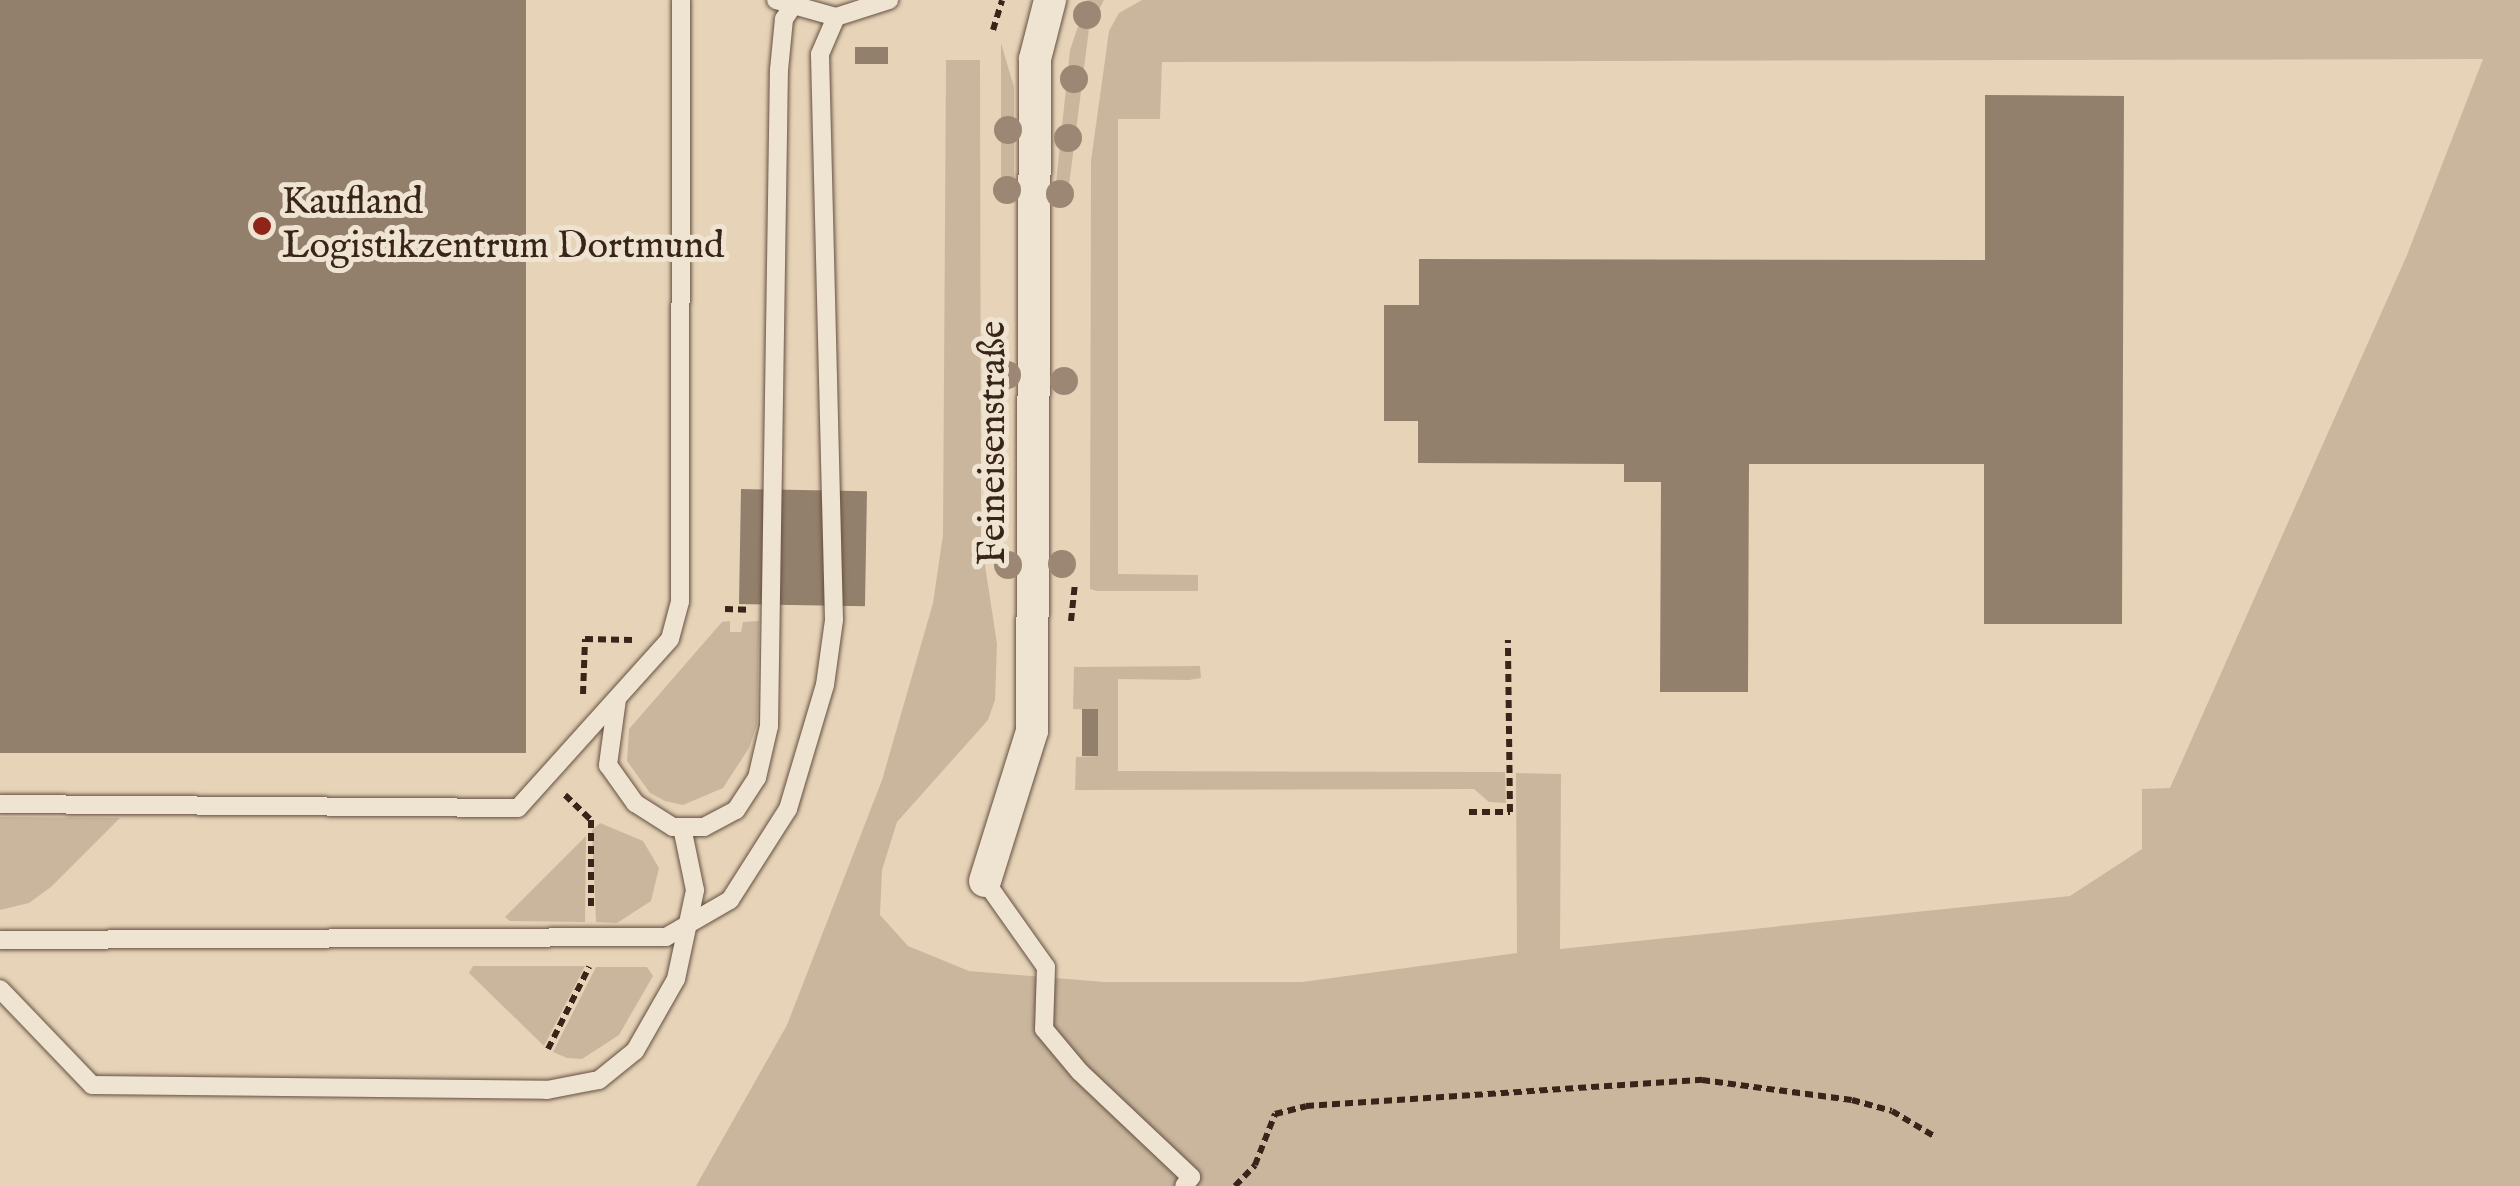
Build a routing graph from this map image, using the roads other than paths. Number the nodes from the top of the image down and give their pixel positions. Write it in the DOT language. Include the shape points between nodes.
graph roads {
  1 [pos="681,0"];
  2 [pos="889,0"];
  3 [pos="1036,0"];
  4 [pos="1050,0"];
  5 [pos="789,2"];
  6 [pos="836,16"];
  7 [pos="617,698"];
  8 [pos="0,804"];
  9 [pos="682,827"];
  10 [pos="985,880"];
  11 [pos="691,926"];
  12 [pos="0,940"];
  13 [pos="0,989"];
  14 [pos="1184,1186"];
  1 -- 7 [label="lane" via="680,601 670,639"];
  2 -- 6 [label="lane"];
  3 -- 4 [label="lane"];
  4 -- 10 [label="street, Feineisenstraße" via="1034,59 1032,731"];
  5 -- 6 [label="lane"];
  5 -- 9 [label="lane" via="779,70 769,726 758,778 736,810 704,827"];
  6 -- 11 [label="lane" via="820,54 835,482 834,620 825,685 788,810 730,900"];
  7 -- 8 [label="lane" via="518,808"];
  7 -- 9 [label="lane" via="608,764 635,803"];
  9 -- 11 [label="lane" via="695,890"];
  10 -- 14 [label="lane" via="1046,967 1044,1029 1191,1177"];
  11 -- 12 [label="lane" via="666,936 590,941"];
  11 -- 13 [label="lane" via="676,980 634,1051 599,1080 548,1090 92,1085"];
}
